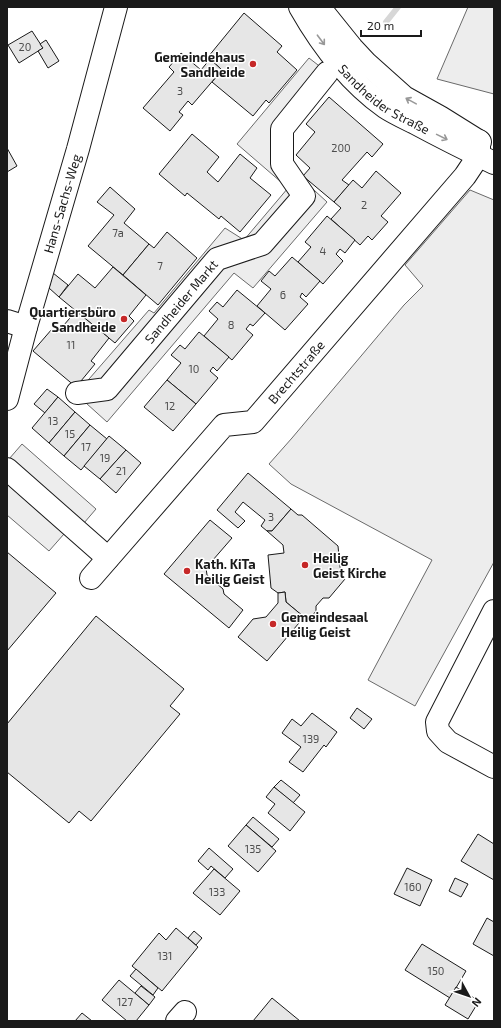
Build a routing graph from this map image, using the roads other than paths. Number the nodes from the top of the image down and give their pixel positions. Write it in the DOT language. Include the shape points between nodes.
graph roads {
  1 [pos="116,7"];
  2 [pos="300,7"];
  3 [pos="319,7"];
  4 [pos="328,73"];
  5 [pos="486,152"];
  6 [pos="17,324"];
  7 [pos="77,393"];
  8 [pos="7,399"];
  9 [pos="7,469"];
  10 [pos="108,558"];
  11 [pos="91,578"];
  12 [pos="494,611"];
  13 [pos="494,767"];
  1 -- 6 [label="street, Hans-Sachs-Weg" via="78,149"];
  2 -- 5 [label="street, Sandheider Straße, one-way" via="338,62 364,91 387,108 432,132"];
  5 -- 3 [label="street, Sandheider Straße, one-way" via="440,117 404,97 366,63"];
  4 -- 7 [label="street, Sandheider Markt" via="282,129 282,164 304,196 262,244 217,259 107,389"];
  5 -- 10 [label="street, Brechtstraße" via="253,422 224,425"];
  6 -- 8 [label="street, Hans-Sachs-Weg"];
  9 -- 10 [label="street"];
  10 -- 11 [label="street, Brechtstraße"];
  12 -- 13 [label="street" via="437,722 438,731 448,742"];
}
